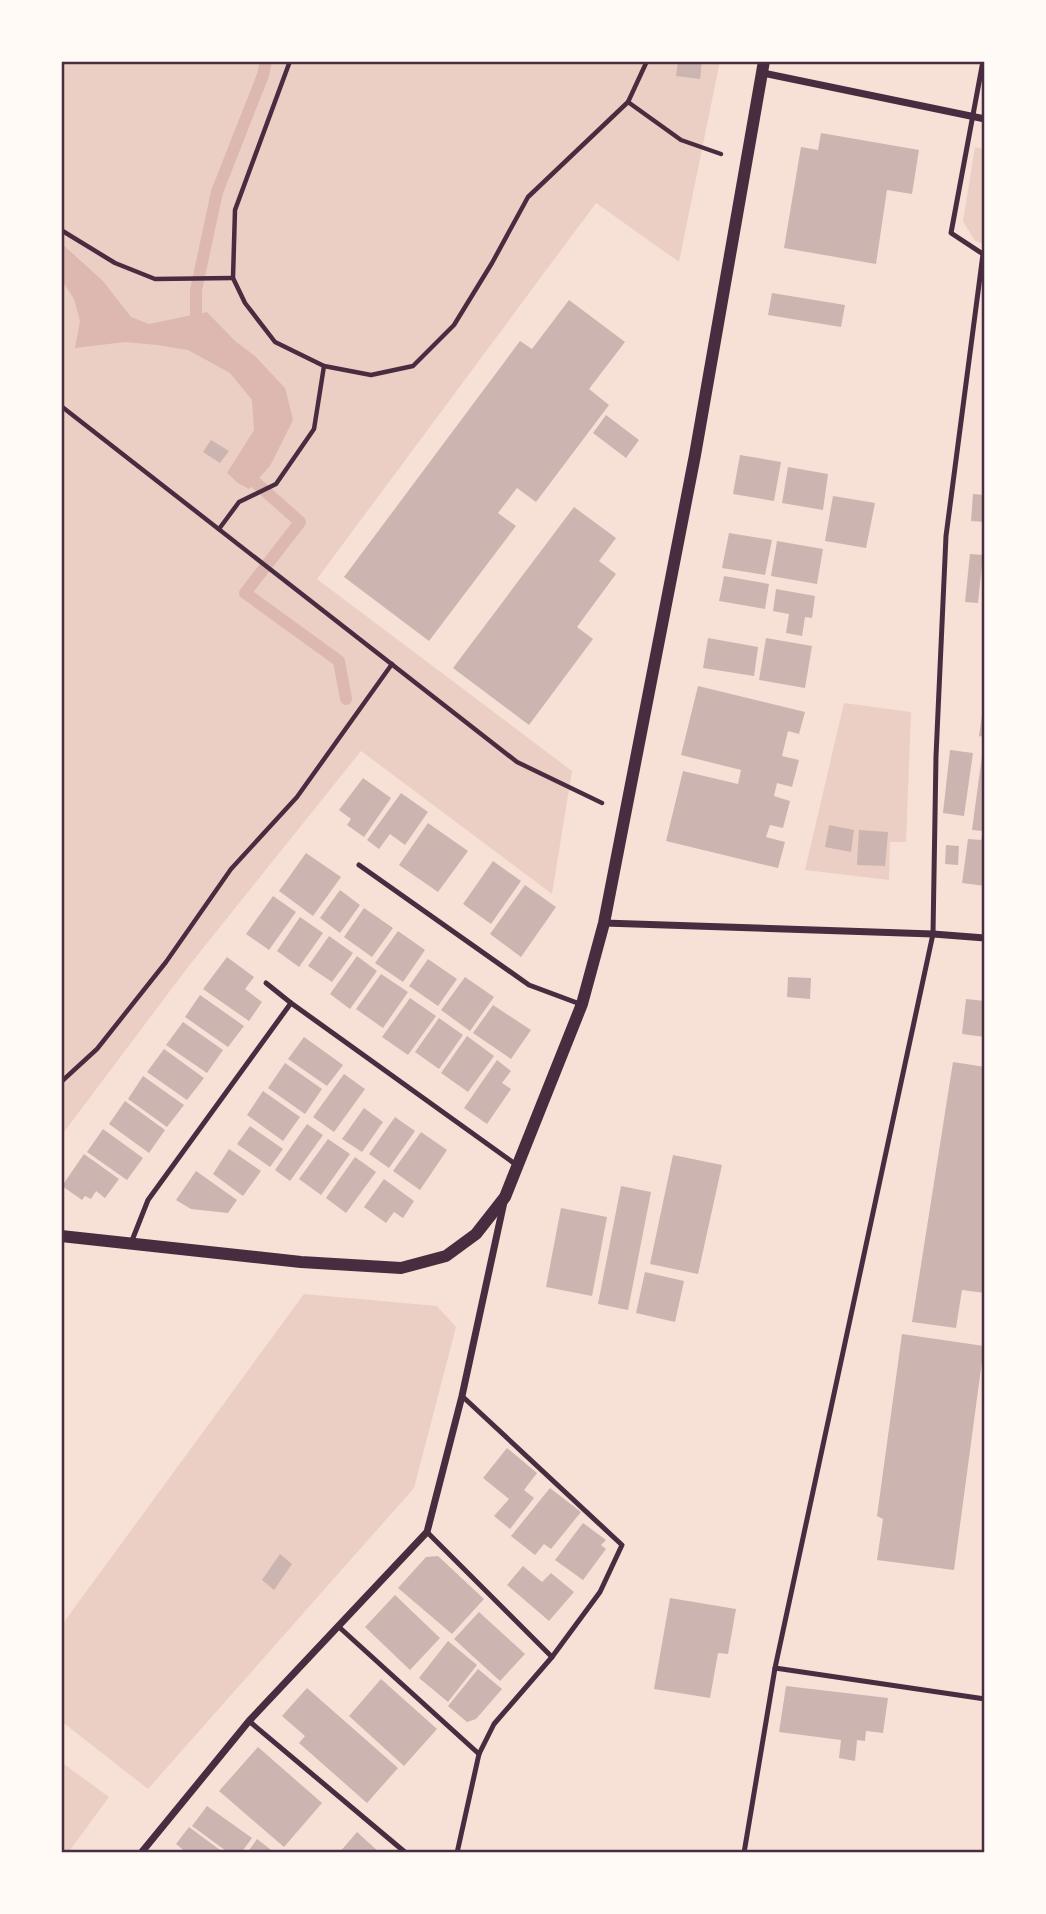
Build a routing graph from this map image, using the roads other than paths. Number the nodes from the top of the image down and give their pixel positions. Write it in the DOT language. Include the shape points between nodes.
graph roads {
  1 [pos="983,61"];
  2 [pos="763,67"];
  3 [pos="972,117"];
  4 [pos="985,119"];
  5 [pos="359,865"];
  6 [pos="604,923"];
  7 [pos="933,934"];
  8 [pos="985,938"];
  9 [pos="266,983"];
  10 [pos="291,1003"];
  11 [pos="582,1004"];
  12 [pos="517,1166"];
  13 [pos="505,1197"];
  14 [pos="61,1236"];
  15 [pos="131,1243"];
  16 [pos="462,1396"];
  17 [pos="427,1532"];
  18 [pos="339,1627"];
  19 [pos="552,1657"];
  20 [pos="775,1668"];
  21 [pos="985,1699"];
  22 [pos="249,1721"];
  23 [pos="479,1754"];
  24 [pos="141,1853"];
  25 [pos="406,1853"];
  26 [pos="457,1853"];
  27 [pos="744,1853"];
  1 -- 3 [label="lane"];
  2 -- 3 [label="street"];
  2 -- 6 [label="street" via="695,455"];
  3 -- 4 [label="street"];
  3 -- 7 [label="lane" via="951,233 983,254 946,536"];
  5 -- 11 [label="lane" via="528,985"];
  6 -- 7 [label="street"];
  6 -- 11 [label="street"];
  7 -- 8 [label="street"];
  7 -- 20 [label="lane"];
  9 -- 10 [label="lane"];
  10 -- 12 [label="lane"];
  10 -- 15 [label="lane" via="148,1200"];
  11 -- 12 [label="street"];
  12 -- 13 [label="street"];
  13 -- 15 [label="street" via="476,1234 446,1256 401,1268"];
  13 -- 16 [label="street"];
  14 -- 15 [label="street"];
  16 -- 17 [label="street"];
  16 -- 19 [label="lane" via="622,1545 600,1592"];
  17 -- 18 [label="street"];
  17 -- 19 [label="lane"];
  18 -- 22 [label="street"];
  18 -- 23 [label="lane"];
  19 -- 23 [label="lane" via="494,1724"];
  20 -- 21 [label="lane"];
  20 -- 27 [label="lane"];
  22 -- 24 [label="street"];
  22 -- 25 [label="lane"];
  23 -- 26 [label="lane"];
}
